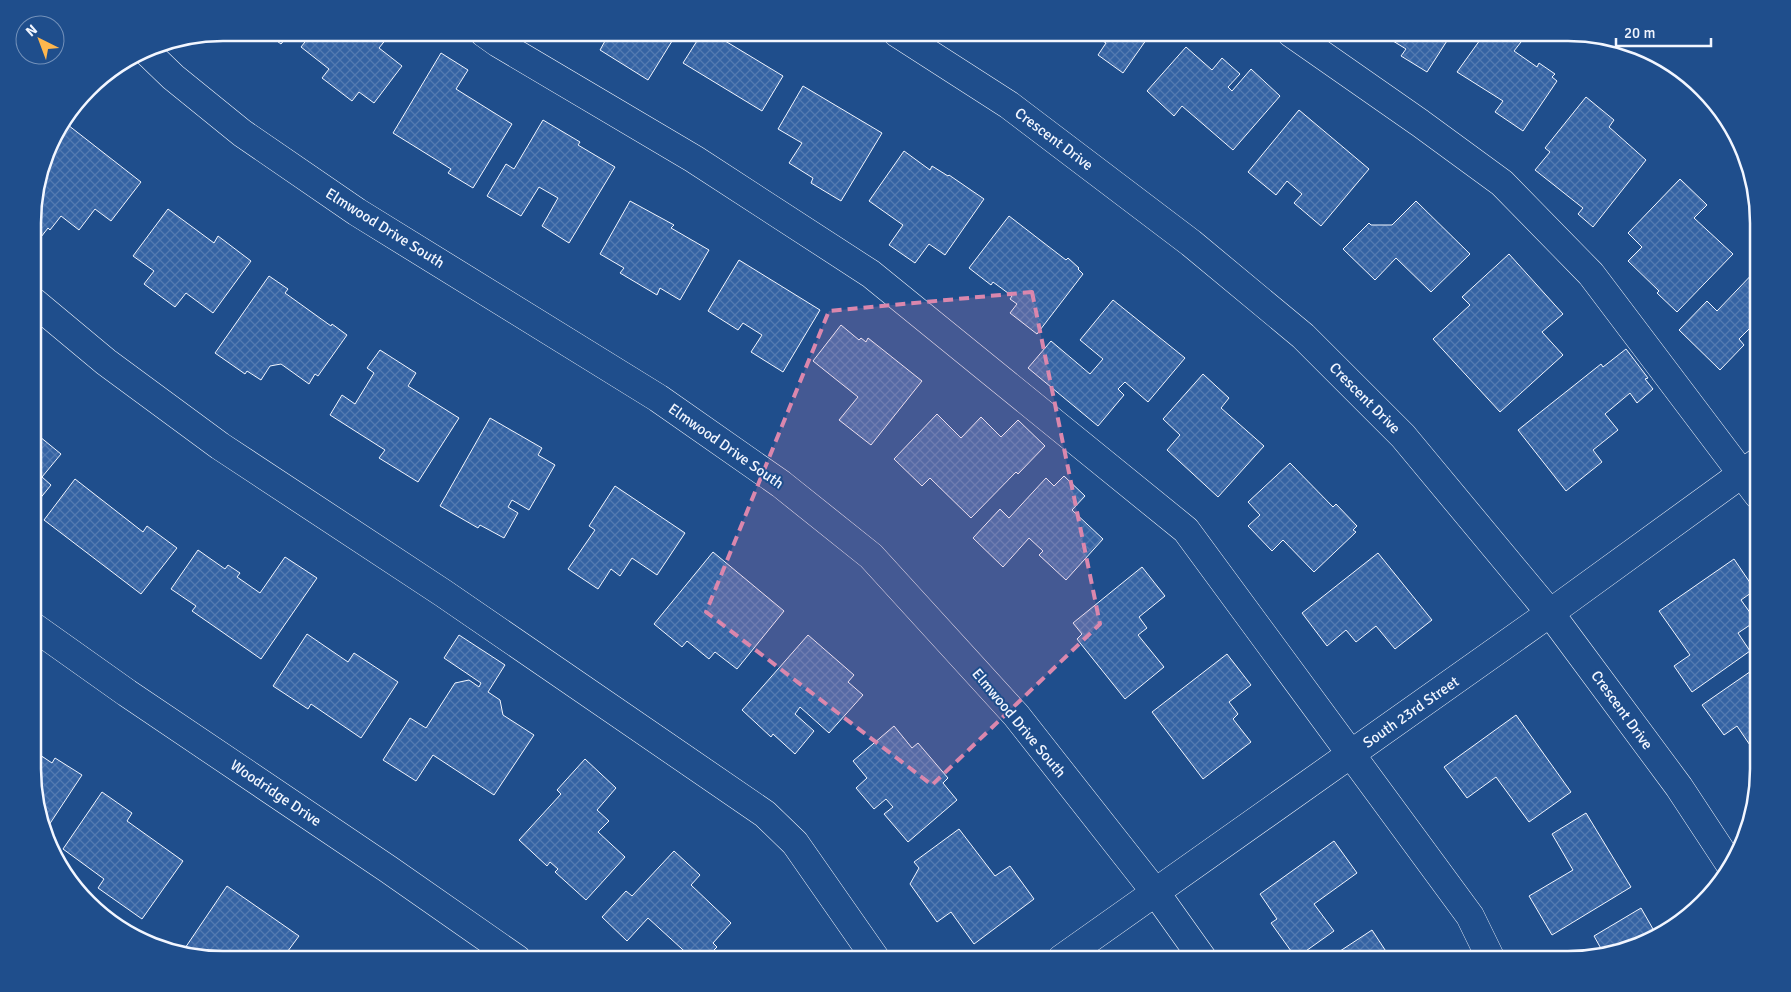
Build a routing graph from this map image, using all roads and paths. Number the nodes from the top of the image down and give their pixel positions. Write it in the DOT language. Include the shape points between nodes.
graph roads {
  1 [pos="497,41"];
  2 [pos="911,41"];
  3 [pos="1304,41"];
  4 [pos="152,56"];
  5 [pos="41,308"];
  6 [pos="1750,473"];
  7 [pos="1750,479"];
  8 [pos="1550,613"];
  9 [pos="41,632"];
  10 [pos="1352,754"];
  11 [pos="1726,858"];
  12 [pos="1156,893"];
  13 [pos="506,951"];
  14 [pos="870,951"];
  15 [pos="1073,951"];
  16 [pos="1197,951"];
  17 [pos="1487,951"];
  1 -- 10 [label="street" via="694,159 871,274 1186,530"];
  2 -- 8 [label="street, Crescent Drive" via="1009,105 1191,243 1303,336 1403,436"];
  3 -- 6 [label="street" via="1502,183 1591,274"];
  4 -- 12 [label="street, Elmwood Drive South" via="242,133 357,212 658,398 781,484 872,556 1016,715"];
  5 -- 14 [label="street" via="106,362 220,446 443,592 765,814 795,843"];
  7 -- 8 [label="street, South 23rd Street"];
  8 -- 10 [label="street, South 23rd Street"];
  8 -- 11 [label="street, Crescent Drive" via="1678,787"];
  9 -- 13 [label="street, Woodridge Drive"];
  10 -- 12 [label="street, South 23rd Street"];
  10 -- 17 [label="street" via="1470,916"];
  12 -- 15 [label="street, South 23rd Street"];
  12 -- 16 [label="street, Elmwood Drive South"];
}
